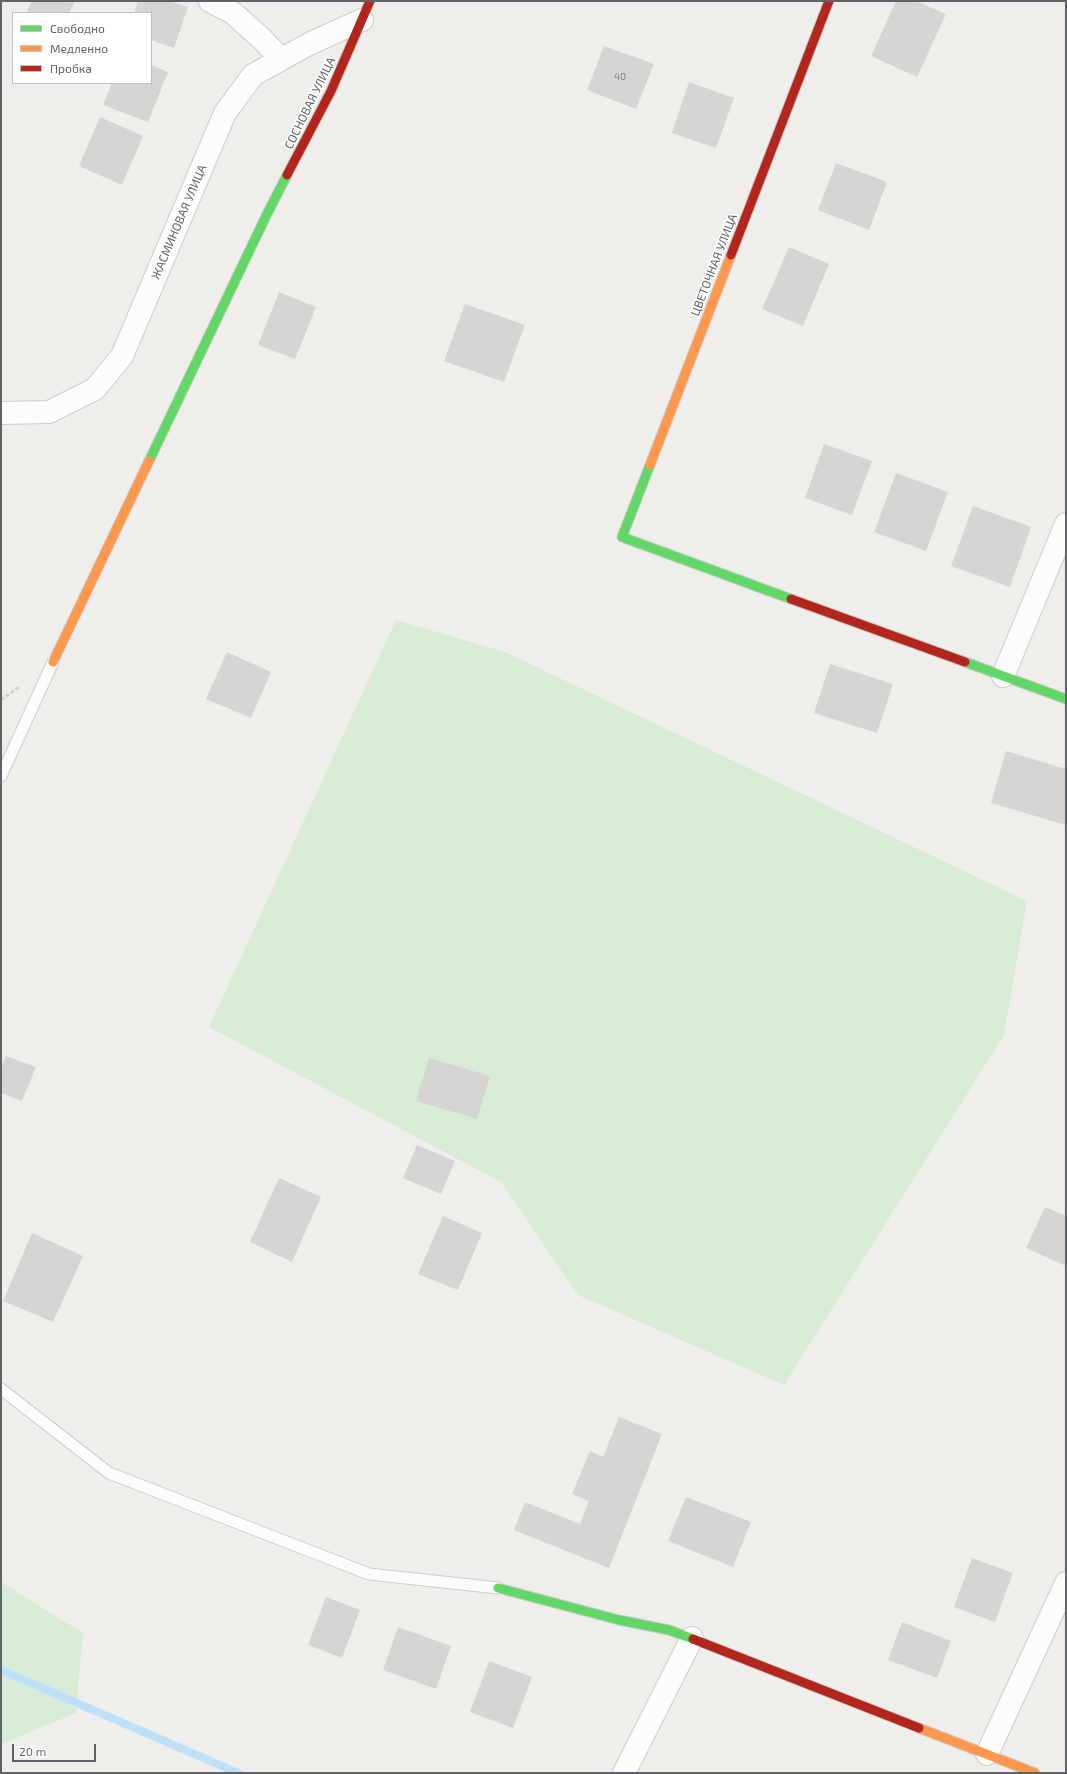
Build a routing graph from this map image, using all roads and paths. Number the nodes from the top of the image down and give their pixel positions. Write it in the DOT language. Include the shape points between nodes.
graph roads {
  1 [pos="210,1"];
  2 [pos="829,1"];
  3 [pos="366,10"];
  4 [pos="281,59"];
  5 [pos="1,413"];
  6 [pos="1066,524"];
  7 [pos="53,662"];
  8 [pos="1003,676"];
  9 [pos="1066,699"];
  10 [pos="1,776"];
  11 [pos="1,1389"];
  12 [pos="1066,1583"];
  13 [pos="498,1588"];
  14 [pos="692,1638"];
  15 [pos="987,1754"];
  16 [pos="624,1773"];
  17 [pos="1036,1773"];
  1 -- 4 [label="street" via="233,13"];
  2 -- 8 [label="street, ЦВЕТОЧНАЯ УЛИЦА" via="622,537"];
  3 -- 4 [label="street, ЖАСМИНОВАЯ УЛИЦА"];
  3 -- 7 [label="street, СОСНОВАЯ УЛИЦА" via="331,91 267,214"];
  4 -- 5 [label="street, ЖАСМИНОВАЯ УЛИЦА" via="253,75 225,113 122,356 95,388 49,412"];
  6 -- 8 [label="street"];
  7 -- 10 [label="lane"];
  8 -- 9 [label="street"];
  11 -- 13 [label="lane" via="109,1474 369,1574"];
  12 -- 15 [label="street"];
  13 -- 14 [label="street" via="619,1620 669,1630"];
  14 -- 15 [label="street"];
  14 -- 16 [label="street"];
  15 -- 17 [label="street"];
}
